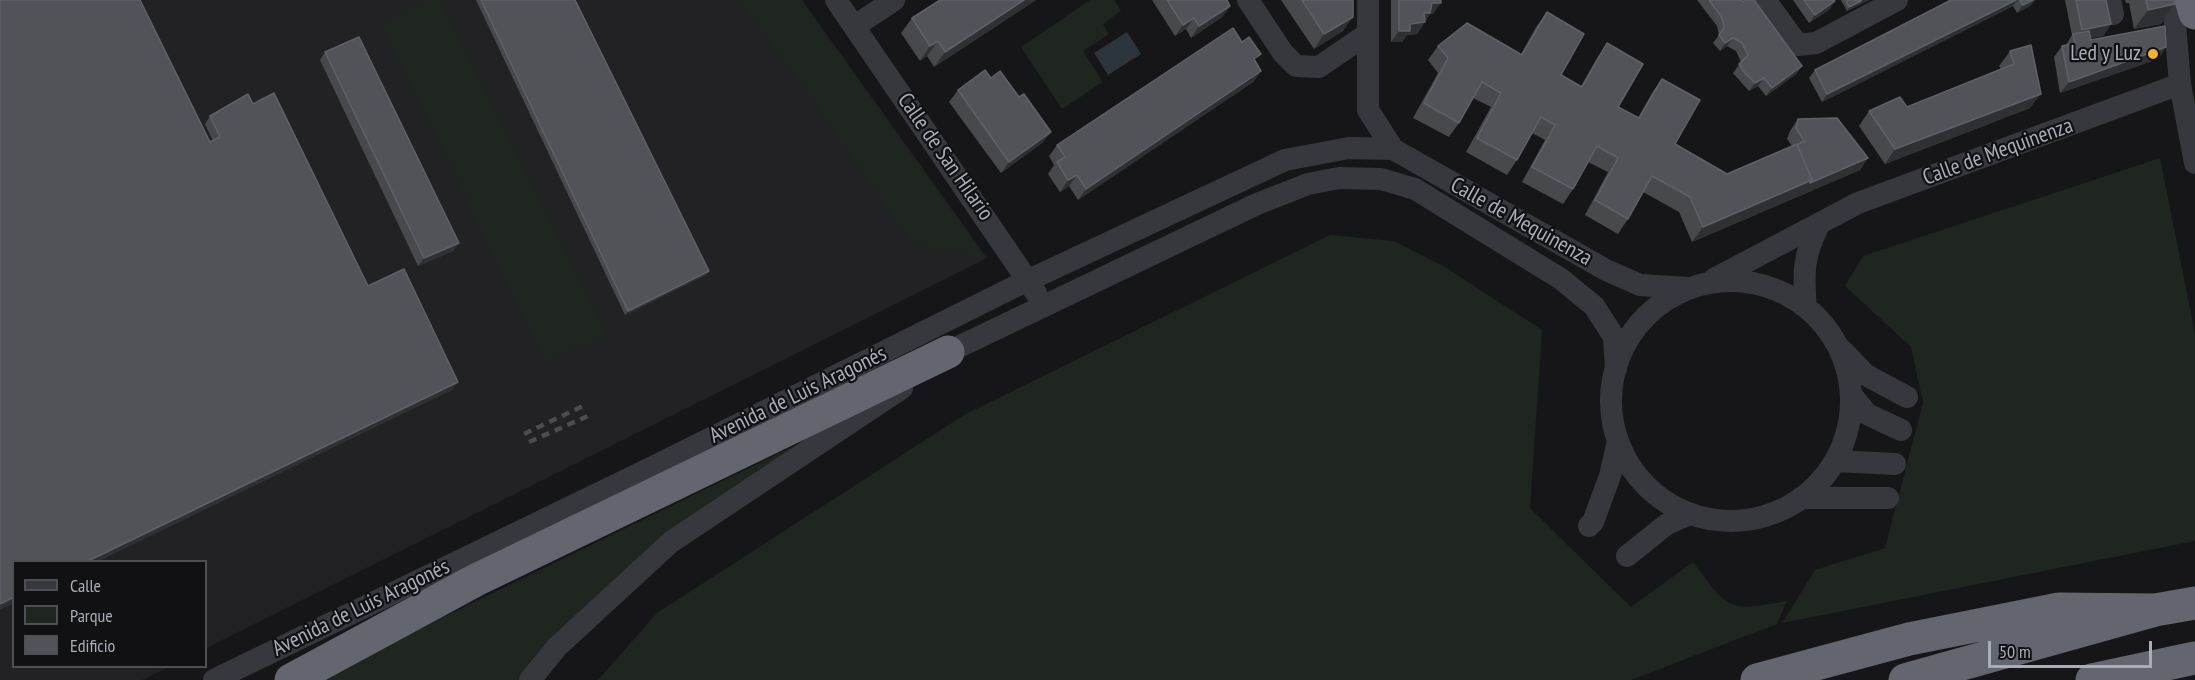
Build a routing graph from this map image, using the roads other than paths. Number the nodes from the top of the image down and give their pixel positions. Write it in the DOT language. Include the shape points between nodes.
graph roads {
  1 [pos="836,0"];
  2 [pos="894,0"];
  3 [pos="1248,0"];
  4 [pos="1368,0"];
  5 [pos="1765,0"];
  6 [pos="1897,0"];
  7 [pos="2173,0"];
  8 [pos="2191,0"];
  9 [pos="2195,13"];
  10 [pos="855,26"];
  11 [pos="1367,34"];
  12 [pos="2180,84"];
  13 [pos="1393,149"];
  14 [pos="2195,163"];
  15 [pos="1819,225"];
  16 [pos="1033,286"];
  17 [pos="1697,286"];
  18 [pos="1063,298"];
  19 [pos="1806,307"];
  20 [pos="1025,316"];
  21 [pos="1838,345"];
  22 [pos="948,352"];
  23 [pos="1616,369"];
  24 [pos="1851,394"];
  25 [pos="1907,397"];
  26 [pos="1901,430"];
  27 [pos="1618,441"];
  28 [pos="1834,461"];
  29 [pos="1895,464"];
  30 [pos="1801,498"];
  31 [pos="1888,498"];
  32 [pos="1690,514"];
  33 [pos="1589,526"];
  34 [pos="1627,556"];
  35 [pos="2194,603"];
  36 [pos="2155,610"];
  37 [pos="2195,658"];
  38 [pos="214,680"];
  39 [pos="291,680"];
  40 [pos="530,680"];
  41 [pos="1756,680"];
  42 [pos="1905,680"];
  43 [pos="2092,680"];
  1 -- 10 [label="street, Calle de San Hilario"];
  2 -- 10 [label="street"];
  3 -- 11 [label="street" via="1296,66 1319,67"];
  4 -- 11 [label="street"];
  5 -- 6 [label="street" via="1798,45 1816,44"];
  7 -- 12 [label="street"];
  8 -- 9 [label="highway"];
  10 -- 16 [label="street, Calle de San Hilario"];
  11 -- 13 [label="street" via="1368,110"];
  12 -- 14 [label="street"];
  12 -- 15 [label="street, Calle de Mequinenza" via="1858,203"];
  13 -- 16 [label="street, Avenida de Luis Aragonés" via="1349,148 1285,160"];
  13 -- 17 [label="street, Calle de Mequinenza" via="1606,270 1640,285"];
  15 -- 17 [label="street, Calle de Mequinenza"];
  15 -- 19 [label="street" via="1807,248 1803,272"];
  16 -- 18 [label="street"];
  16 -- 20 [label="street"];
  16 -- 38 [label="street, Avenida de Luis Aragonés"];
  17 -- 19 [label="street" via="1733,280 1759,284"];
  17 -- 23 [label="street" via="1656,307 1642,320 1626,343"];
  18 -- 20 [label="street"];
  18 -- 23 [label="street" via="1257,204 1308,184 1339,178 1382,179 1415,189 1561,279 1594,306 1614,337"];
  19 -- 21 [label="street"];
  20 -- 22 [label="street"];
  21 -- 24 [label="street"];
  21 -- 25 [label="street" via="1866,375"];
  22 -- 39 [label="highway" via="476,580"];
  22 -- 40 [label="street" via="909,383 671,542 556,648"];
  23 -- 27 [label="street" via="1611,405"];
  24 -- 26 [label="street" via="1867,414"];
  24 -- 28 [label="street" via="1850,418"];
  27 -- 32 [label="street" via="1646,485"];
  27 -- 33 [label="street" via="1610,477"];
  28 -- 29 [label="street"];
  28 -- 30 [label="street" via="1820,482"];
  30 -- 31 [label="street"];
  30 -- 32 [label="street" via="1776,513 1748,520 1718,520"];
  32 -- 34 [label="street" via="1667,524"];
  35 -- 36 [label="highway"];
  36 -- 41 [label="highway" via="2059,609 1909,639"];
  36 -- 42 [label="highway"];
  37 -- 43 [label="highway"];
}
